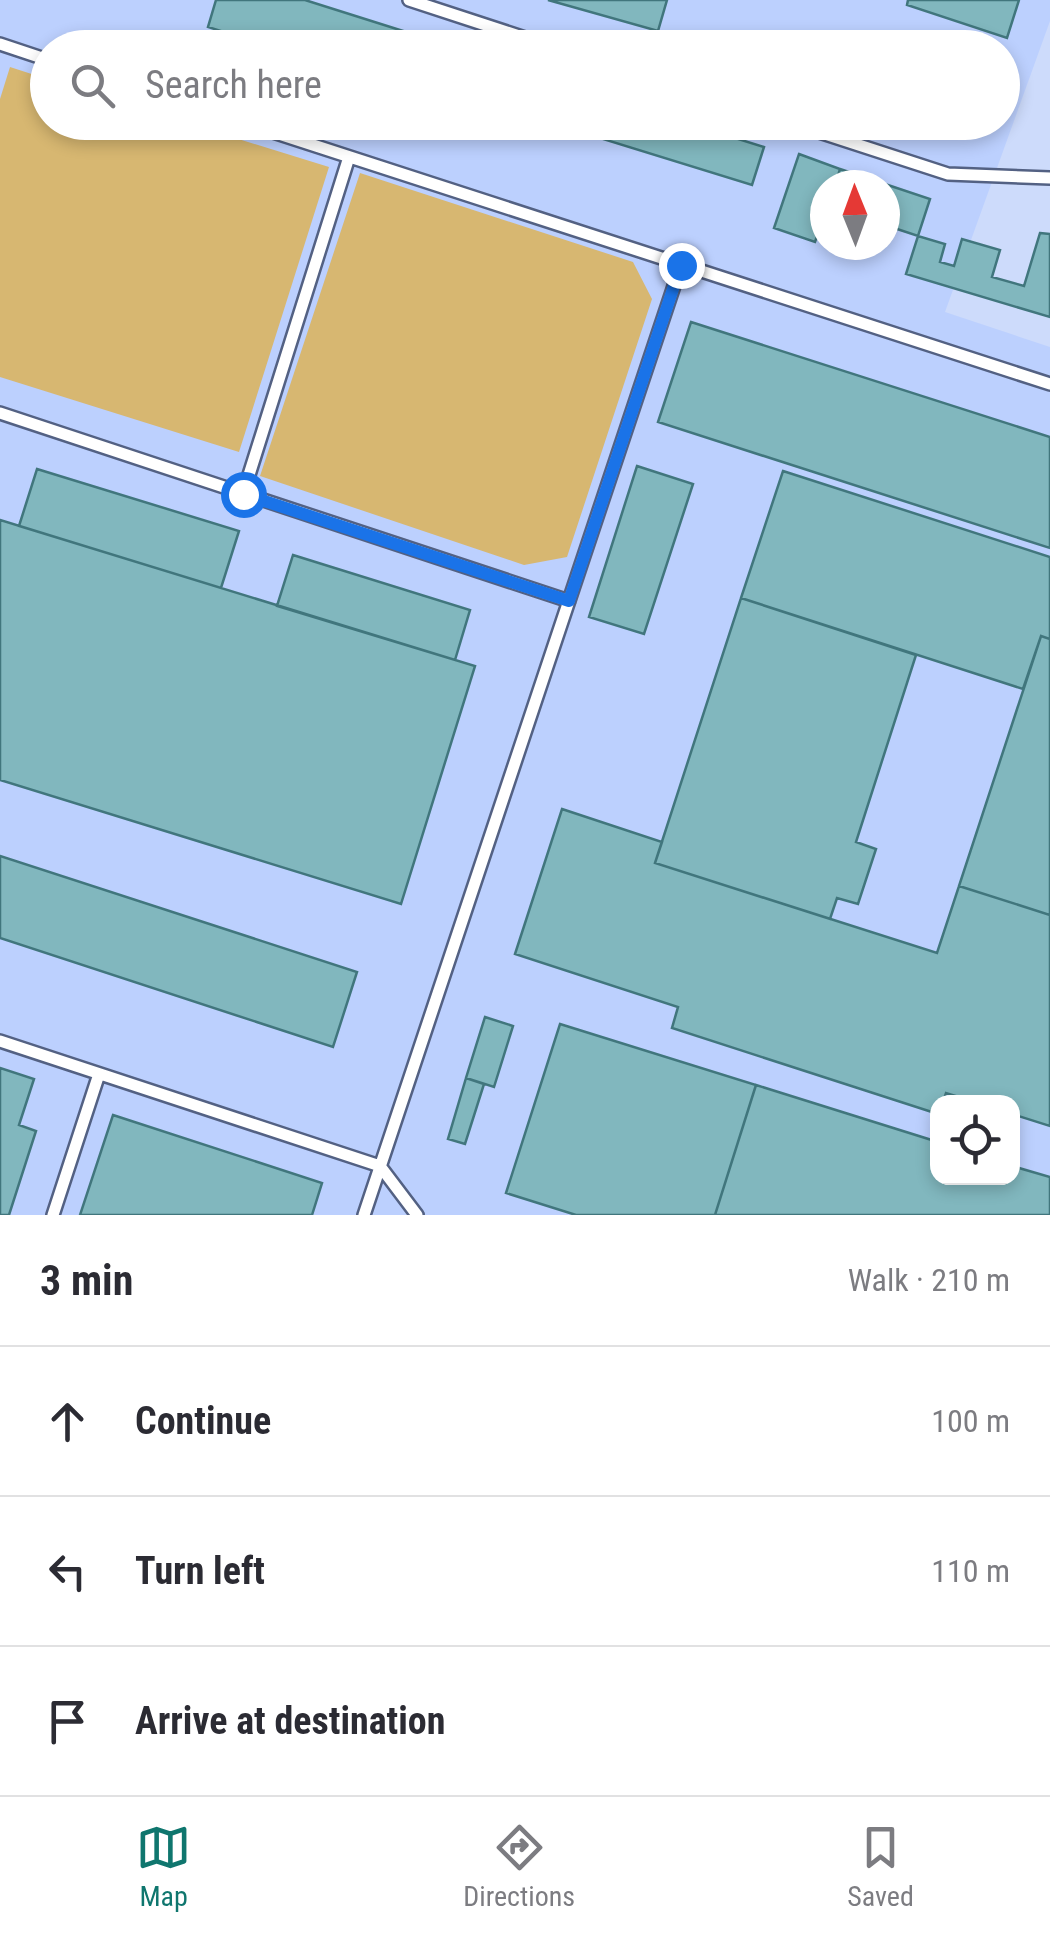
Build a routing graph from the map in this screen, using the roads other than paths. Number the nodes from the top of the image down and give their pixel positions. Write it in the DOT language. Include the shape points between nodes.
graph roads {
  1 [pos="410,0"];
  2 [pos="501,30"];
  3 [pos="2,45"];
  4 [pos="30,54"];
  5 [pos="0,59"];
  6 [pos="297,140"];
  7 [pos="843,140"];
  8 [pos="349,157"];
  9 [pos="1050,178"];
  10 [pos="681,265"];
  11 [pos="1050,384"];
  12 [pos="0,414"];
  13 [pos="243,494"];
  14 [pos="569,601"];
  15 [pos="0,1041"];
  16 [pos="99,1074"];
  17 [pos="380,1166"];
  18 [pos="53,1215"];
  19 [pos="364,1215"];
  20 [pos="417,1215"];
  1 -- 2 [label="lane"];
  3 -- 4 [label="lane"];
  3 -- 5 [label="lane"];
  6 -- 8 [label="lane"];
  7 -- 9 [label="lane" via="948,174"];
  8 -- 10 [label="lane"];
  8 -- 13 [label="lane"];
  10 -- 11 [label="lane"];
  10 -- 14 [label="lane"];
  12 -- 13 [label="lane"];
  13 -- 14 [label="lane"];
  14 -- 17 [label="lane"];
  15 -- 16 [label="lane"];
  16 -- 17 [label="lane"];
  16 -- 18 [label="lane"];
  17 -- 19 [label="lane"];
  17 -- 20 [label="lane"];
}
